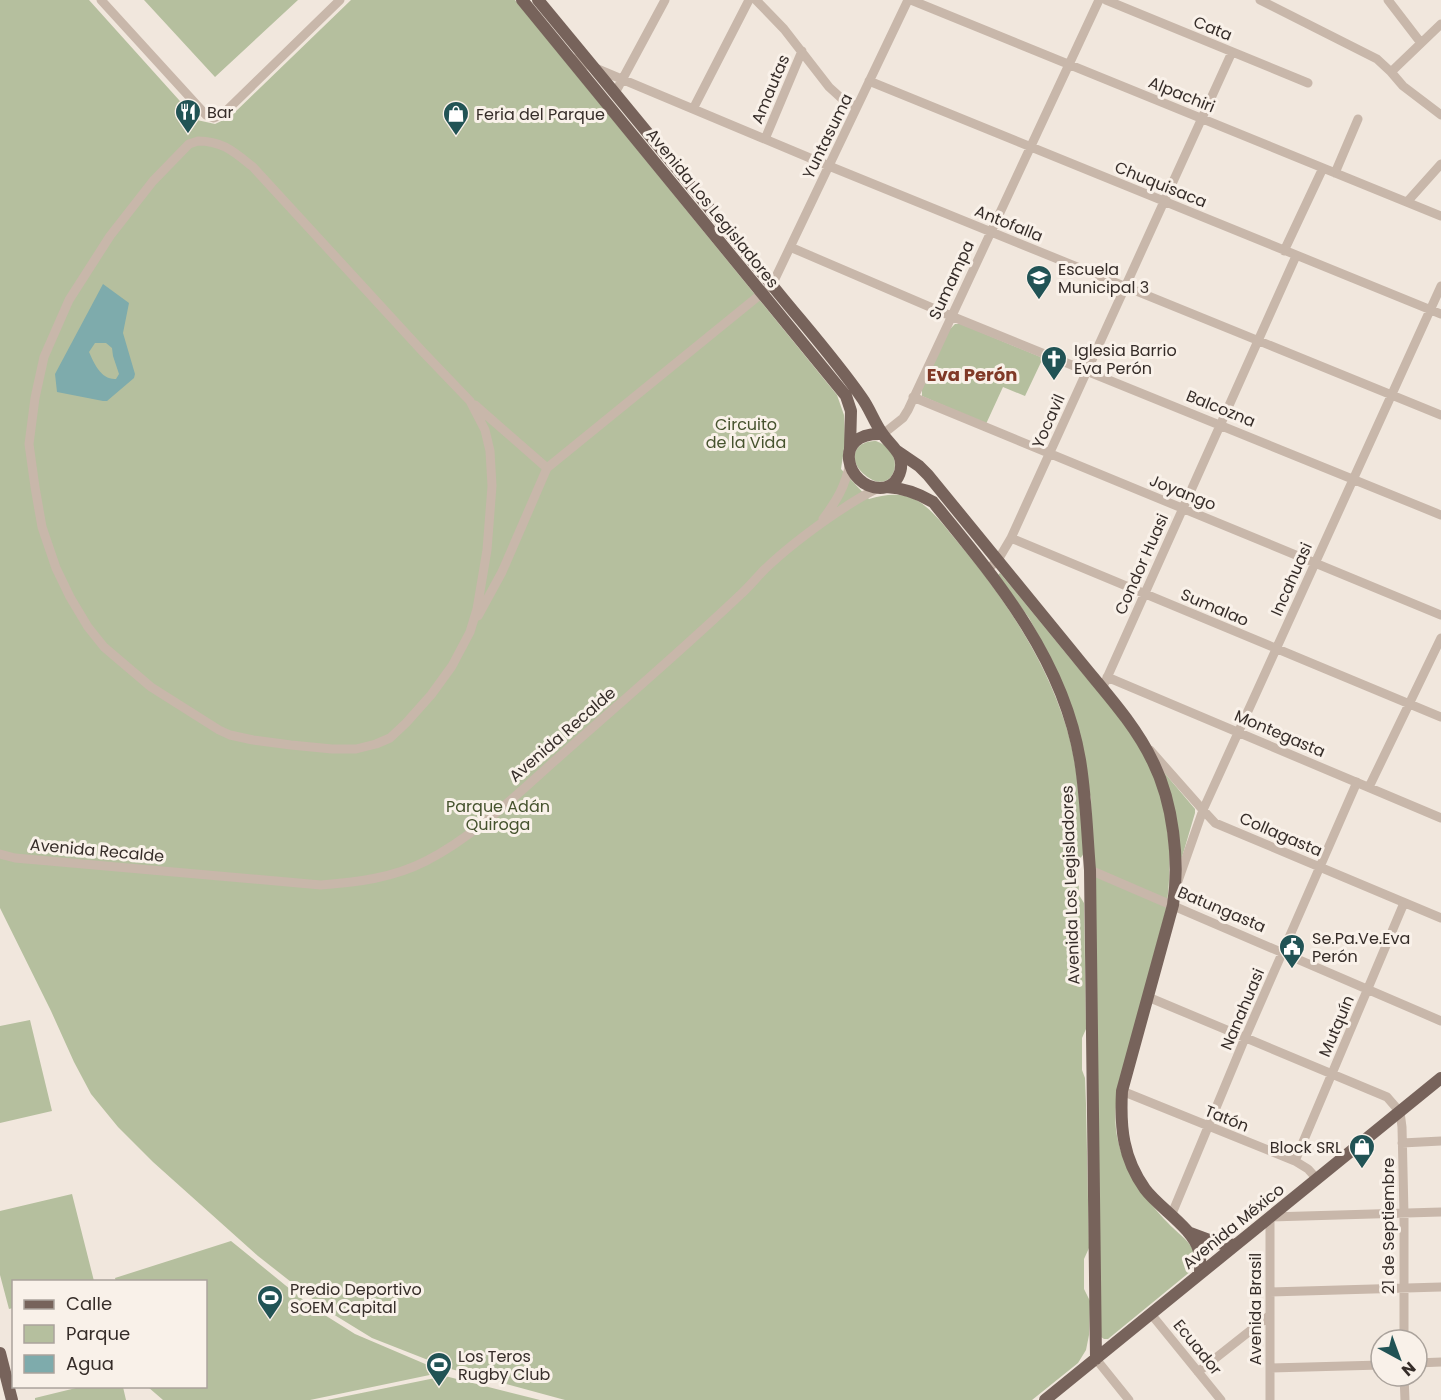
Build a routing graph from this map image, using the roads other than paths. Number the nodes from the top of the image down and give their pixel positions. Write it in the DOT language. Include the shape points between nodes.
graph roads {
  1 [pos="101,0"];
  2 [pos="339,0"];
  3 [pos="522,0"];
  4 [pos="538,0"];
  5 [pos="665,0"];
  6 [pos="749,0"];
  7 [pos="756,0"];
  8 [pos="910,0"];
  9 [pos="1099,0"];
  10 [pos="1107,0"];
  11 [pos="1260,0"];
  12 [pos="1388,0"];
  13 [pos="1441,24"];
  14 [pos="1421,43"];
  15 [pos="802,51"];
  16 [pos="1232,52"];
  17 [pos="568,56"];
  18 [pos="1069,64"];
  19 [pos="593,67"];
  20 [pos="1391,72"];
  21 [pos="623,80"];
  22 [pos="869,81"];
  23 [pos="1308,83"];
  24 [pos="615,93"];
  25 [pos="857,107"];
  26 [pos="693,109"];
  27 [pos="1441,115"];
  28 [pos="1202,119"];
  29 [pos="1358,119"];
  30 [pos="765,139"];
  31 [pos="1030,147"];
  32 [pos="1441,164"];
  33 [pos="828,166"];
  34 [pos="1323,168"];
  35 [pos="1335,173"];
  36 [pos="1164,202"];
  37 [pos="1407,202"];
  38 [pos="1441,216"];
  39 [pos="990,232"];
  40 [pos="790,247"];
  41 [pos="1284,250"];
  42 [pos="1296,256"];
  43 [pos="1441,286"];
  44 [pos="1126,287"];
  45 [pos="767,289"];
  46 [pos="1430,310"];
  47 [pos="1441,314"];
  48 [pos="951,316"];
  49 [pos="1258,340"];
  50 [pos="1088,370"];
  51 [pos="1392,395"];
  52 [pos="913,397"];
  53 [pos="470,400"];
  54 [pos="1441,414"];
  55 [pos="1220,425"];
  56 [pos="883,434"];
  57 [pos="850,448"];
  58 [pos="897,451"];
  59 [pos="1050,453"];
  60 [pos="850,463"];
  61 [pos="547,468"];
  62 [pos="1353,478"];
  63 [pos="883,488"];
  64 [pos="1183,508"];
  65 [pos="1441,514"];
  66 [pos="818,525"];
  67 [pos="1011,538"];
  68 [pos="998,560"];
  69 [pos="1315,563"];
  70 [pos="988,569"];
  71 [pos="1144,594"];
  72 [pos="1441,615"];
  73 [pos="470,632"];
  74 [pos="1441,638"];
  75 [pos="1276,649"];
  76 [pos="1107,677"];
  77 [pos="1102,689"];
  78 [pos="1409,704"];
  79 [pos="1441,717"];
  80 [pos="1238,732"];
  81 [pos="1139,736"];
  82 [pos="1357,782"];
  83 [pos="1369,787"];
  84 [pos="1203,810"];
  85 [pos="1441,818"];
  86 [pos="0,855"];
  87 [pos="1320,867"];
  88 [pos="1090,870"];
  89 [pos="1175,888"];
  90 [pos="1404,903"];
  91 [pos="1173,905"];
  92 [pos="1441,918"];
  93 [pos="1283,952"];
  94 [pos="1368,988"];
  95 [pos="1148,997"];
  96 [pos="1441,1021"];
  97 [pos="1245,1038"];
  98 [pos="1332,1074"];
  99 [pos="1441,1078"];
  100 [pos="1122,1091"];
  101 [pos="1400,1112"];
  102 [pos="1209,1126"];
  103 [pos="1441,1141"];
  104 [pos="1402,1143"];
  105 [pos="1295,1161"];
  106 [pos="1317,1179"];
  107 [pos="1441,1212"];
  108 [pos="1404,1214"];
  109 [pos="1171,1216"];
  110 [pos="1270,1217"];
  111 [pos="1190,1233"];
  112 [pos="1235,1245"];
  113 [pos="1200,1274"];
  114 [pos="1441,1287"];
  115 [pos="1403,1288"];
  116 [pos="1270,1292"];
  117 [pos="1151,1314"];
  118 [pos="1270,1315"];
  119 [pos="1404,1328"];
  120 [pos="0,1353"];
  121 [pos="1096,1359"];
  122 [pos="1369,1365"];
  123 [pos="1270,1368"];
  124 [pos="1198,1372"];
  125 [pos="12,1400"];
  126 [pos="1045,1400"];
  127 [pos="1129,1400"];
  128 [pos="1221,1400"];
  129 [pos="1270,1400"];
  1 -- 2 [label="street" via="206,115 214,118 223,114"];
  3 -- 17 [label="main road, Avenida Los Legisladores"];
  4 -- 19 [label="main road, Avenida Los Legisladores"];
  5 -- 21 [label="street"];
  6 -- 26 [label="street"];
  7 -- 15 [label="street"];
  8 -- 18 [label="street, Alpachiri"];
  8 -- 22 [label="street, Yuntasuma"];
  9 -- 18 [label="street, Sumampa"];
  10 -- 16 [label="street, Cata"];
  11 -- 20 [label="street" via="1377,59"];
  12 -- 14 [label="street"];
  13 -- 14 [label="street"];
  14 -- 20 [label="street"];
  15 -- 25 [label="street" via="828,87"];
  15 -- 30 [label="street, Amautas"];
  16 -- 23 [label="street, Cata"];
  16 -- 28 [label="street, Yocavil"];
  17 -- 19 [label="street, Antofalla"];
  17 -- 45 [label="main road, Avenida Los Legisladores"];
  18 -- 28 [label="street, Alpachiri"];
  18 -- 31 [label="street, Sumampa"];
  19 -- 21 [label="street, Antofalla"];
  19 -- 24 [label="main road, Avenida Los Legisladores"];
  20 -- 27 [label="street"];
  21 -- 24 [label="street"];
  21 -- 26 [label="street, Antofalla"];
  22 -- 25 [label="street, Yuntasuma"];
  22 -- 31 [label="street, Chuquisaca"];
  24 -- 45 [label="main road, Avenida Los Legisladores"];
  25 -- 33 [label="street, Yuntasuma"];
  26 -- 30 [label="street, Antofalla"];
  28 -- 34 [label="street, Alpachiri"];
  28 -- 36 [label="street, Yocavil"];
  29 -- 35 [label="street"];
  30 -- 33 [label="street, Antofalla"];
  31 -- 36 [label="street, Chuquisaca"];
  31 -- 39 [label="street, Sumampa"];
  32 -- 37 [label="street"];
  33 -- 39 [label="street, Antofalla"];
  33 -- 40 [label="street, Yuntasuma"];
  34 -- 35 [label="street, Alpachiri"];
  34 -- 41 [label="street"];
  35 -- 37 [label="street, Alpachiri"];
  36 -- 41 [label="street, Chuquisaca"];
  36 -- 44 [label="street, Yocavil"];
  37 -- 38 [label="street, Alpachiri"];
  39 -- 44 [label="street, Antofalla"];
  39 -- 48 [label="street, Sumampa"];
  40 -- 45 [label="street, Yuntasuma"];
  40 -- 48 [label="street, Balcozna"];
  41 -- 42 [label="street, Chuquisaca"];
  42 -- 46 [label="street, Chuquisaca"];
  42 -- 49 [label="street, Condor Huasi"];
  43 -- 46 [label="street, Incahuasi"];
  44 -- 49 [label="street, Antofalla"];
  44 -- 50 [label="street, Yocavil"];
  45 -- 56 [label="main road, Avenida Los Legisladores" via="862,397"];
  45 -- 57 [label="main road, Avenida Los Legisladores" via="846,396 851,411"];
  45 -- 61 [label="street"];
  46 -- 47 [label="street, Chuquisaca"];
  46 -- 51 [label="street, Incahuasi"];
  48 -- 50 [label="street, Balcozna"];
  48 -- 52 [label="street, Sumampa"];
  49 -- 51 [label="street, Antofalla"];
  49 -- 55 [label="street, Condor Huasi"];
  50 -- 55 [label="street, Balcozna"];
  50 -- 59 [label="street, Yocavil"];
  51 -- 54 [label="street, Antofalla"];
  51 -- 62 [label="street, Incahuasi"];
  52 -- 56 [label="street, Sumampa" via="903,418"];
  52 -- 59 [label="street, Joyango"];
  53 -- 61 [label="street"];
  53 -- 73 [label="street" via="485,430 492,486 487,550"];
  53 -- 73 [label="street" via="253,167 226,146 198,141 189,144 153,181 110,236 69,300 44,357 29,444 42,527 56,568 88,627 104,647 151,687 230,735 332,749 356,749 390,738 431,695"];
  55 -- 62 [label="street, Balcozna"];
  55 -- 64 [label="street, Condor Huasi"];
  56 -- 57 [label="main road" via="860,437"];
  56 -- 58 [label="main road"];
  57 -- 60 [label="main road"];
  58 -- 63 [label="main road" via="901,471 895,483"];
  58 -- 68 [label="main road" via="928,475"];
  59 -- 64 [label="street, Joyango"];
  59 -- 67 [label="street, Yocavil"];
  60 -- 63 [label="main road" via="860,481"];
  60 -- 66 [label="street, Avenida Recalde" via="843,488"];
  61 -- 73 [label="street" via="502,572"];
  62 -- 65 [label="street, Balcozna"];
  62 -- 69 [label="street, Incahuasi"];
  63 -- 66 [label="street, Avenida Recalde" via="863,495"];
  63 -- 70 [label="main road, Avenida Los Legisladores" via="904,489 933,502"];
  64 -- 69 [label="street, Joyango"];
  64 -- 71 [label="street, Condor Huasi"];
  66 -- 86 [label="street, Avenida Recalde" via="477,827 425,862 360,882 321,885"];
  67 -- 68 [label="street, Yocavil"];
  67 -- 71 [label="street, Sumalao"];
  68 -- 70 [label="street, Yocavil"];
  68 -- 77 [label="main road"];
  69 -- 72 [label="street, Joyango"];
  69 -- 75 [label="street, Incahuasi"];
  70 -- 88 [label="main road, Avenida Los Legisladores" via="1043,653 1070,718 1081,768"];
  71 -- 75 [label="street, Sumalao"];
  71 -- 76 [label="street, Condor Huasi"];
  74 -- 78 [label="street"];
  75 -- 78 [label="street, Sumalao"];
  75 -- 80 [label="street, Incahuasi"];
  76 -- 77 [label="street, Condor Huasi"];
  76 -- 80 [label="street, Montegasta"];
  77 -- 81 [label="main road"];
  78 -- 79 [label="street, Sumalao"];
  78 -- 83 [label="street"];
  80 -- 82 [label="street, Montegasta"];
  80 -- 84 [label="street, Incahuasi"];
  81 -- 84 [label="street, Collagasta"];
  81 -- 89 [label="main road" via="1154,763 1168,805"];
  82 -- 83 [label="street, Montegasta"];
  82 -- 87 [label="street, Nanahuasi"];
  83 -- 85 [label="street, Montegasta"];
  84 -- 87 [label="street, Collagasta" via="1215,823"];
  84 -- 89 [label="street, Incahuasi"];
  87 -- 90 [label="street, Collagasta"];
  87 -- 93 [label="street, Nanahuasi"];
  88 -- 91 [label="street, Batungasta"];
  88 -- 121 [label="main road, Avenida Los Legisladores"];
  89 -- 91 [label="main road"];
  90 -- 92 [label="street, Collagasta"];
  90 -- 94 [label="street, Mutquín"];
  91 -- 93 [label="street, Batungasta"];
  91 -- 95 [label="main road"];
  93 -- 94 [label="street, Batungasta"];
  93 -- 97 [label="street, Nanahuasi"];
  94 -- 96 [label="street, Batungasta"];
  94 -- 98 [label="street, Mutquín"];
  95 -- 97 [label="street"];
  95 -- 100 [label="main road"];
  97 -- 98 [label="street"];
  97 -- 102 [label="street, Nanahuasi"];
  98 -- 101 [label="street" via="1387,1097"];
  98 -- 105 [label="street, Mutquín"];
  99 -- 101 [label="main road, Avenida México"];
  100 -- 102 [label="street, Tatón"];
  100 -- 109 [label="main road" via="1120,1118 1128,1157 1145,1190"];
  101 -- 104 [label="street, 21 de Septiembre"];
  101 -- 106 [label="main road, Avenida México"];
  102 -- 105 [label="street, Tatón"];
  102 -- 109 [label="street, Nanahuasi"];
  103 -- 104 [label="street"];
  104 -- 108 [label="street, 21 de Septiembre"];
  105 -- 106 [label="street, Tatón"];
  106 -- 110 [label="main road, Avenida México"];
  107 -- 108 [label="street"];
  108 -- 110 [label="street"];
  108 -- 115 [label="street, 21 de Septiembre"];
  109 -- 111 [label="main road"];
  110 -- 112 [label="main road, Avenida México"];
  110 -- 116 [label="street, Avenida Brasil"];
  111 -- 112 [label="main road"];
  111 -- 113 [label="main road" via="1198,1248"];
  112 -- 113 [label="main road, Avenida México"];
  113 -- 117 [label="main road, Avenida México"];
  114 -- 115 [label="street"];
  115 -- 116 [label="street"];
  115 -- 119 [label="street, 21 de Septiembre"];
  116 -- 118 [label="street, Avenida Brasil"];
  117 -- 121 [label="main road, Avenida México"];
  117 -- 124 [label="street, Ecuador"];
  118 -- 123 [label="street, Avenida Brasil"];
  118 -- 124 [label="street"];
  120 -- 125 [label="main road"];
  121 -- 126 [label="main road, Avenida México"];
  121 -- 127 [label="street"];
  122 -- 123 [label="street"];
  123 -- 129 [label="street, Avenida Brasil"];
  124 -- 128 [label="street, Ecuador"];
}
